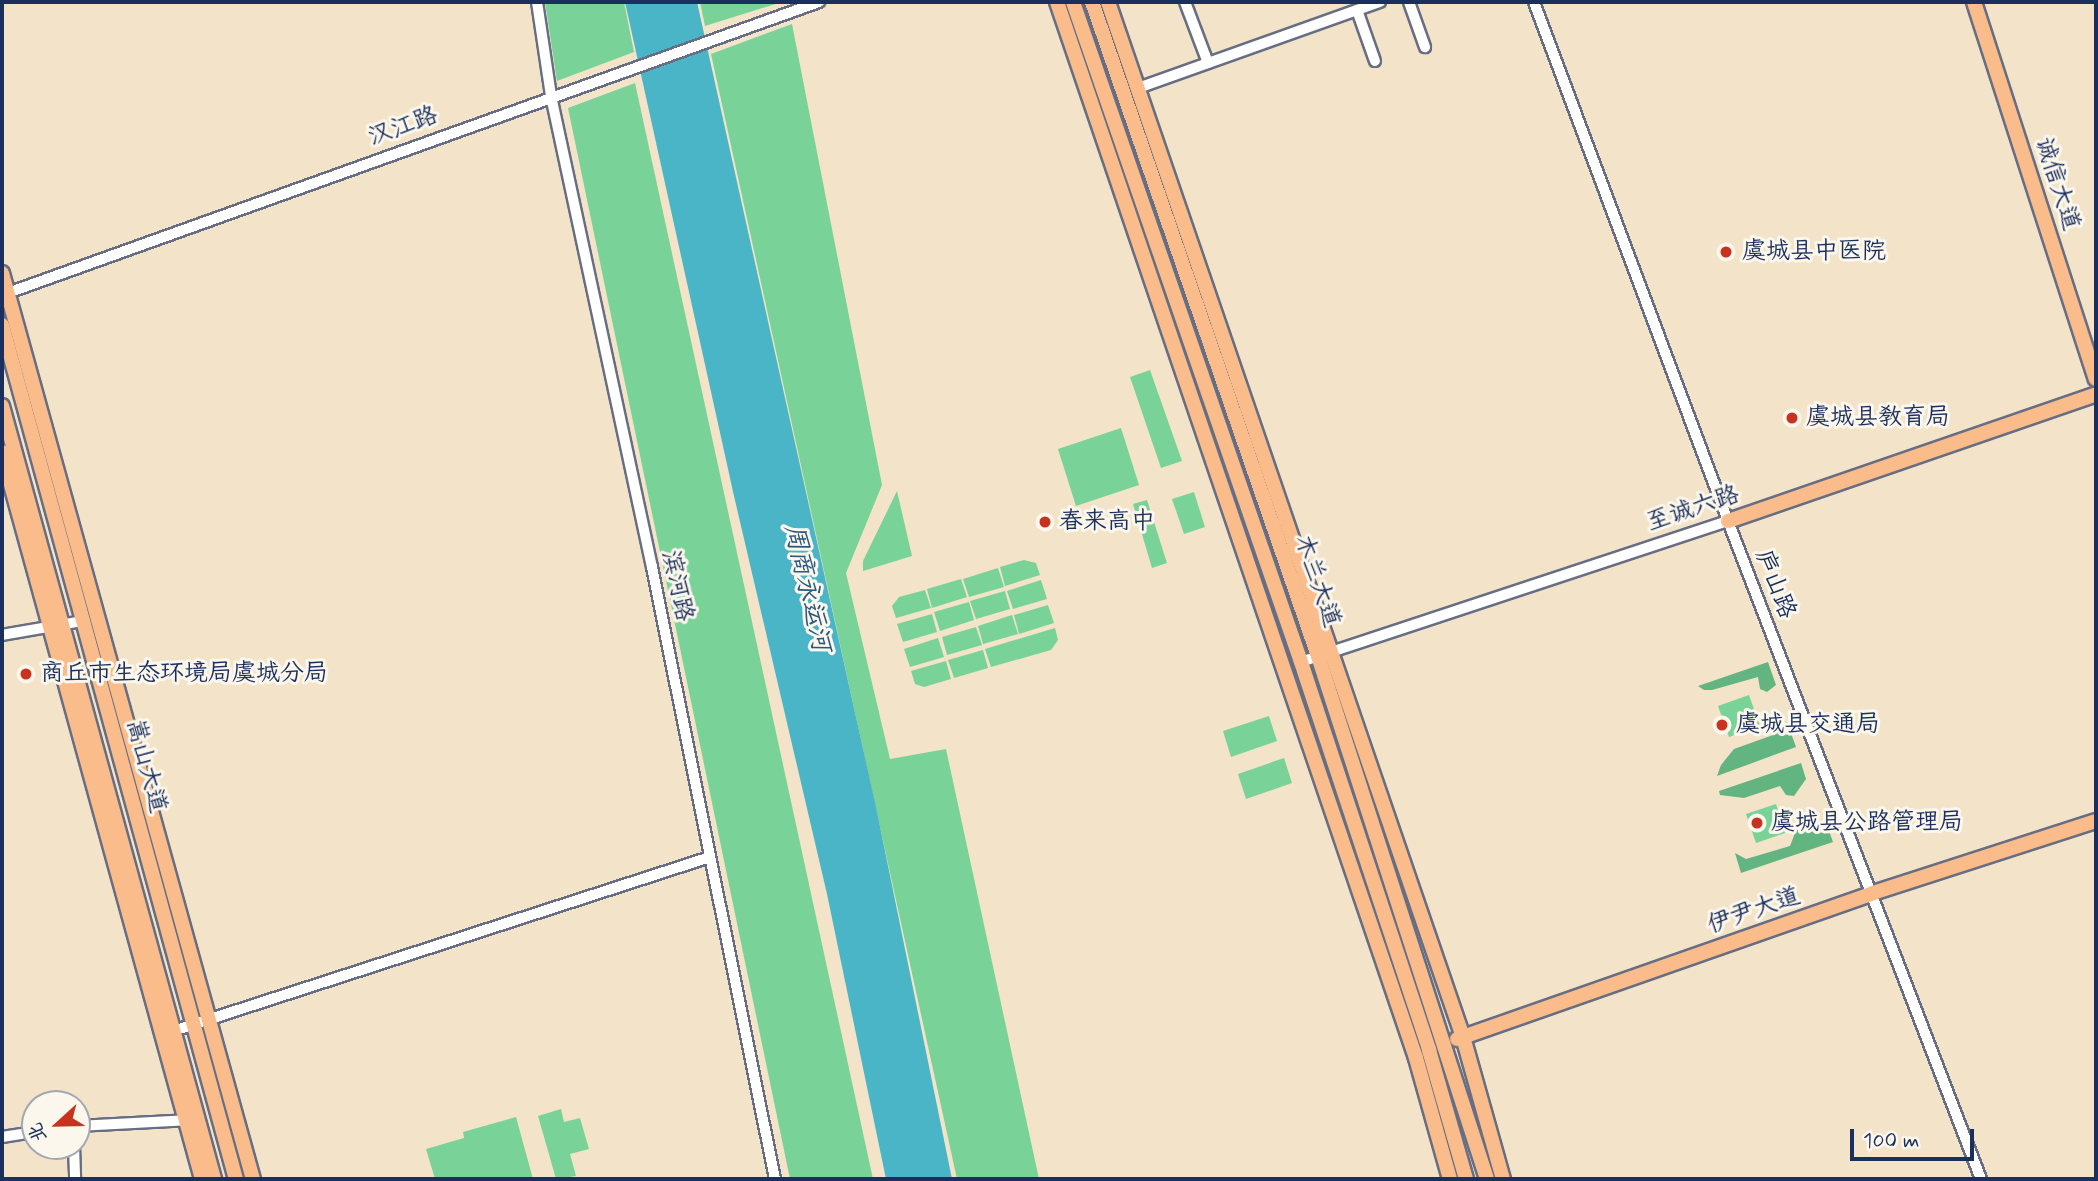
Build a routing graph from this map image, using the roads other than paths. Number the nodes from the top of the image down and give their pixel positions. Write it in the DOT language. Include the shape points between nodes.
graph roads {
  1 [pos="537,2"];
  2 [pos="819,2"];
  3 [pos="1057,2"];
  4 [pos="1073,2"];
  5 [pos="1092,2"];
  6 [pos="1108,2"];
  7 [pos="1185,2"];
  8 [pos="1380,2"];
  9 [pos="1409,2"];
  10 [pos="1534,2"];
  11 [pos="1974,2"];
  12 [pos="1357,10"];
  13 [pos="1425,47"];
  14 [pos="1375,61"];
  15 [pos="1208,63"];
  16 [pos="1138,88"];
  17 [pos="551,96"];
  18 [pos="2,273"];
  19 [pos="4,294"];
  20 [pos="2,325"];
  21 [pos="2096,379"];
  22 [pos="2096,394"];
  23 [pos="2,406"];
  24 [pos="2,452"];
  25 [pos="1728,521"];
  26 [pos="83,621"];
  27 [pos="55,625"];
  28 [pos="2,635"];
  29 [pos="1325,654"];
  30 [pos="1301,662"];
  31 [pos="2096,821"];
  32 [pos="710,857"];
  33 [pos="1873,893"];
  34 [pos="209,1020"];
  35 [pos="194,1025"];
  36 [pos="173,1031"];
  37 [pos="1463,1037"];
  38 [pos="1445,1043"];
  39 [pos="1429,1050"];
  40 [pos="192,1120"];
  41 [pos="91,1125"];
  42 [pos="21,1134"];
  43 [pos="2,1137"];
  44 [pos="74,1160"];
  45 [pos="75,1179"];
  46 [pos="202,1179"];
  47 [pos="214,1179"];
  48 [pos="236,1179"];
  49 [pos="253,1179"];
  50 [pos="775,1179"];
  51 [pos="1450,1179"];
  52 [pos="1466,1179"];
  53 [pos="1487,1179"];
  54 [pos="1503,1179"];
  55 [pos="1981,1179"];
  1 -- 17 [label="street, 滨河路"];
  2 -- 17 [label="street, 汉江路"];
  3 -- 51 [label="main road" via="1416,1058"];
  4 -- 30 [label="main road, 木兰大道"];
  5 -- 29 [label="main road, 木兰大道"];
  6 -- 16 [label="main road"];
  7 -- 15 [label="street"];
  8 -- 12 [label="street"];
  9 -- 13 [label="street"];
  10 -- 25 [label="street, 庐山路"];
  11 -- 21 [label="main road, 诚信大道"];
  12 -- 14 [label="street"];
  12 -- 15 [label="street"];
  15 -- 16 [label="street"];
  16 -- 29 [label="main road"];
  17 -- 19 [label="street, 汉江路"];
  17 -- 32 [label="street, 滨河路"];
  18 -- 19 [label="main road"];
  19 -- 34 [label="main road"];
  20 -- 26 [label="main road, 嵩山大道"];
  22 -- 25 [label="main road, 至诚六路"];
  23 -- 27 [label="main road, 嵩山大道"];
  24 -- 27 [label="main road"];
  25 -- 29 [label="street, 至诚六路"];
  25 -- 33 [label="street, 庐山路"];
  26 -- 27 [label="street"];
  26 -- 35 [label="main road, 嵩山大道"];
  27 -- 28 [label="street"];
  27 -- 36 [label="main road, 嵩山大道"];
  27 -- 40 [label="main road"];
  29 -- 30 [label="street, 至诚六路"];
  29 -- 37 [label="main road"];
  29 -- 38 [label="main road, 木兰大道"];
  30 -- 39 [label="main road, 木兰大道"];
  31 -- 33 [label="main road, 伊尹大道"];
  32 -- 34 [label="street"];
  32 -- 50 [label="street, 滨河路"];
  33 -- 37 [label="main road, 伊尹大道"];
  33 -- 55 [label="street, 庐山路"];
  34 -- 35 [label="street"];
  34 -- 49 [label="main road"];
  35 -- 36 [label="street"];
  35 -- 48 [label="main road, 嵩山大道"];
  36 -- 40 [label="main road, 嵩山大道"];
  37 -- 38 [label="main road, 伊尹大道"];
  37 -- 54 [label="main road"];
  38 -- 39 [label="main road, 伊尹大道"];
  38 -- 53 [label="main road, 木兰大道"];
  39 -- 52 [label="main road, 木兰大道"];
  40 -- 41 [label="street"];
  40 -- 46 [label="main road"];
  40 -- 47 [label="main road, 嵩山大道"];
  42 -- 43 [label="street"];
  44 -- 45 [label="street"];
}
